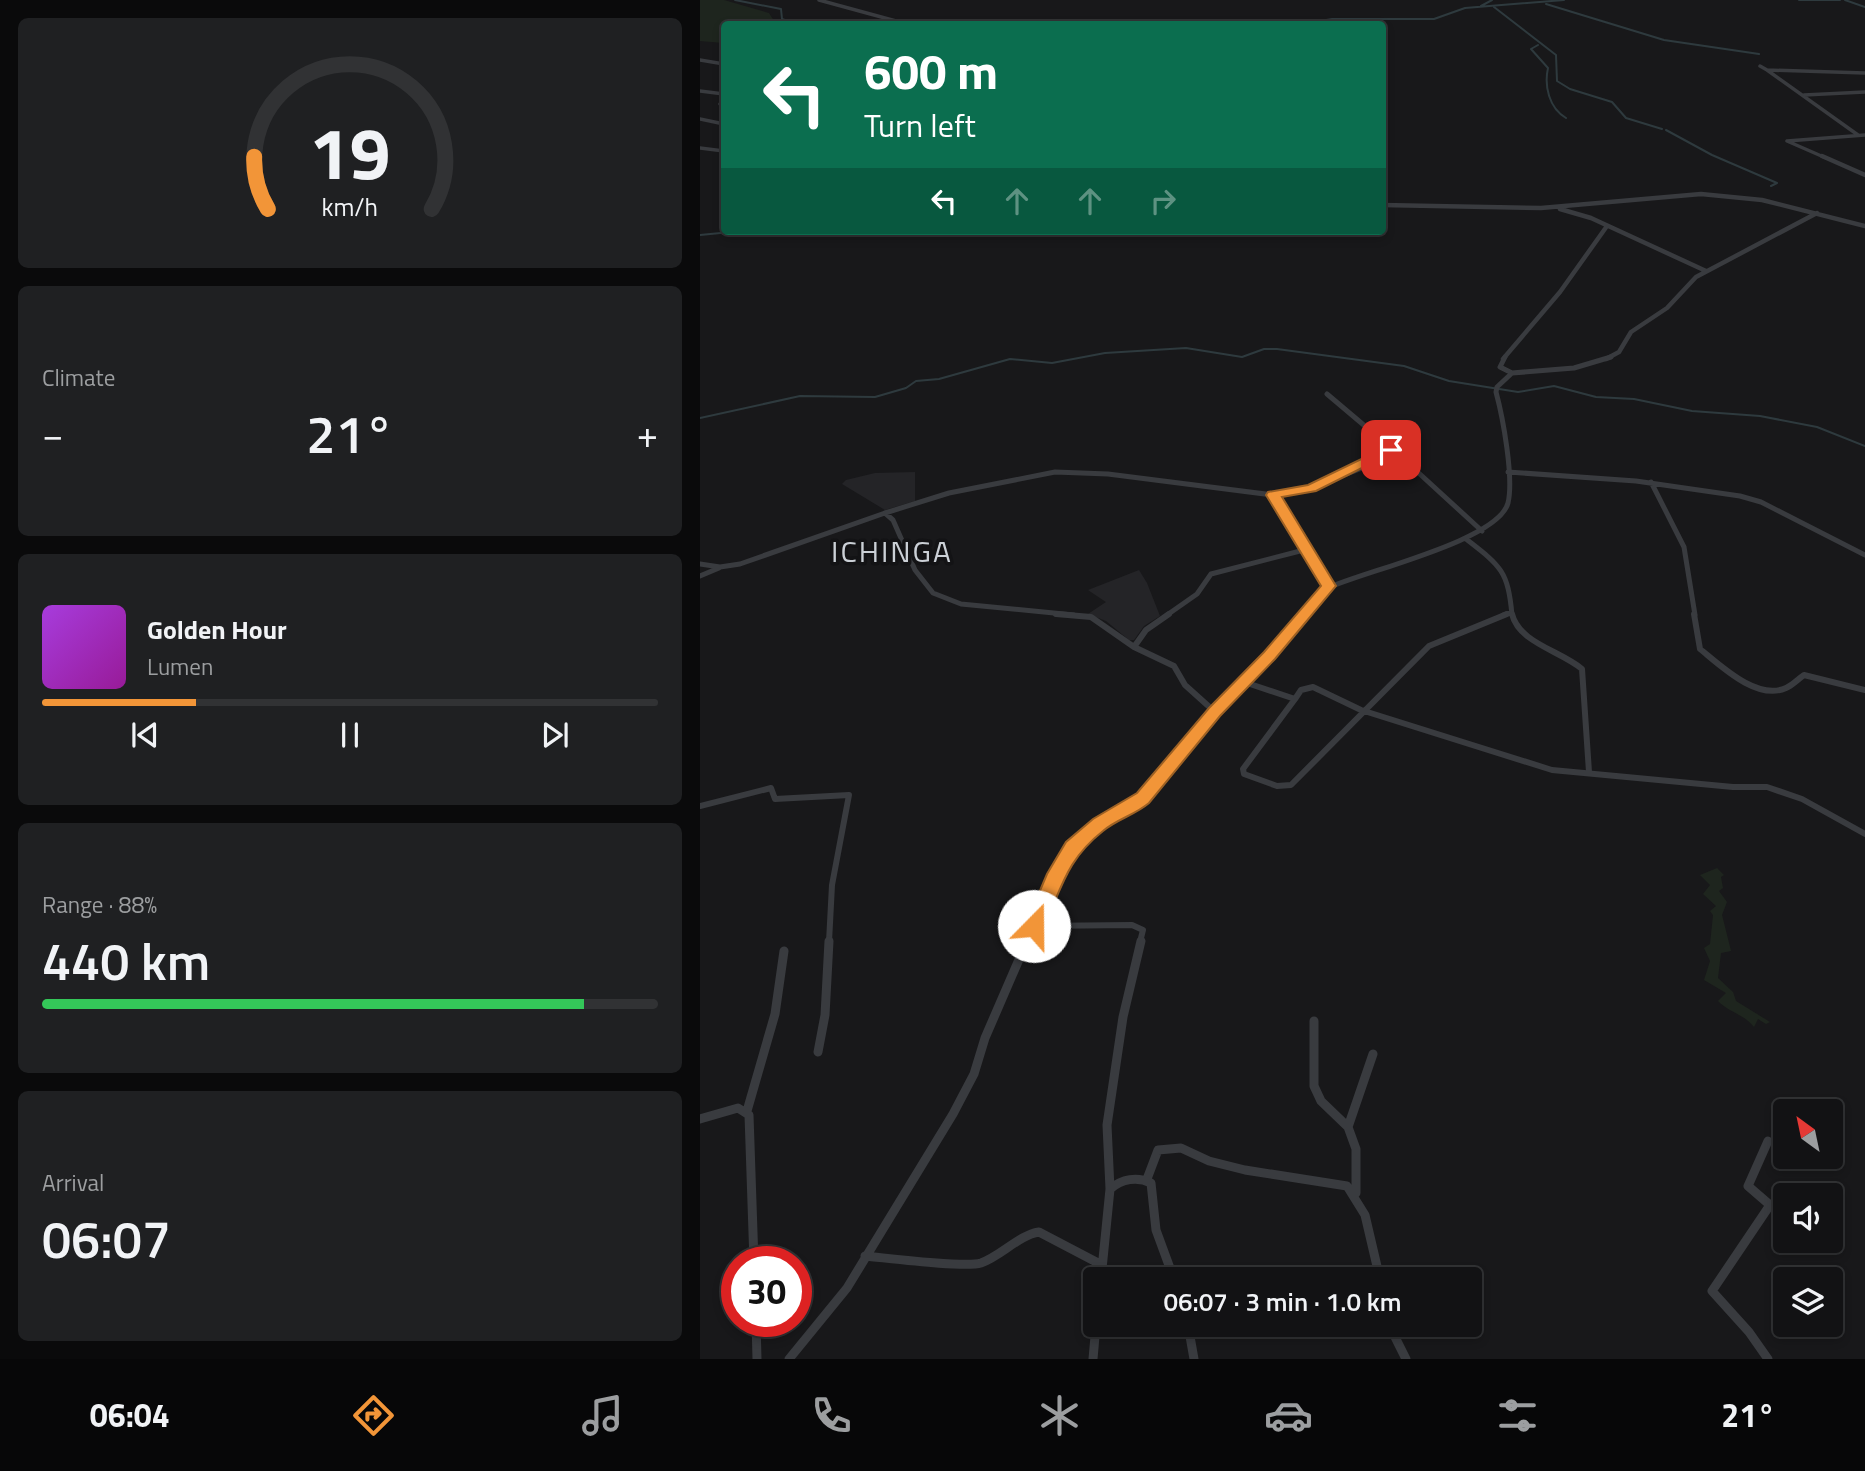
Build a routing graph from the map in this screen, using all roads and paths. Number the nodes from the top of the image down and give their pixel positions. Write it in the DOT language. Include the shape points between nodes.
graph roads {
  1 [pos="819,0"];
  2 [pos="895,21"];
  3 [pos="700,60"];
  4 [pos="721,64"];
  5 [pos="1760,66"];
  6 [pos="1767,70"];
  7 [pos="1865,73"];
  8 [pos="700,91"];
  9 [pos="1865,92"];
  10 [pos="721,94"];
  11 [pos="1803,95"];
  12 [pos="700,119"];
  13 [pos="721,123"];
  14 [pos="1858,135"];
  15 [pos="1865,135"];
  16 [pos="700,148"];
  17 [pos="721,151"];
  18 [pos="1865,175"];
  19 [pos="1386,205"];
  20 [pos="1556,207"];
  21 [pos="1817,213"];
  22 [pos="1607,226"];
  23 [pos="1865,226"];
  24 [pos="1706,271"];
  25 [pos="1512,373"];
  26 [pos="1327,394"];
  27 [pos="1392,448"];
  28 [pos="1398,454"];
  29 [pos="1384,455"];
  30 [pos="1507,472"];
  31 [pos="1651,482"];
  32 [pos="1273,495"];
  33 [pos="885,513"];
  34 [pos="1482,531"];
  35 [pos="1466,539"];
  36 [pos="1304,550"];
  37 [pos="1865,555"];
  38 [pos="700,564"];
  39 [pos="720,567"];
  40 [pos="700,576"];
  41 [pos="1328,586"];
  42 [pos="1511,612"];
  43 [pos="1134,647"];
  44 [pos="1244,682"];
  45 [pos="1865,690"];
  46 [pos="1296,699"];
  47 [pos="1364,711"];
  48 [pos="1215,712"];
  49 [pos="1590,772"];
  50 [pos="700,806"];
  51 [pos="1865,834"];
  52 [pos="1034,926"];
  53 [pos="784,951"];
  54 [pos="1314,1021"];
  55 [pos="818,1052"];
  56 [pos="1373,1054"];
  57 [pos="747,1111"];
  58 [pos="700,1119"];
  59 [pos="1348,1127"];
  60 [pos="1768,1141"];
  61 [pos="1147,1179"];
  62 [pos="1110,1189"];
  63 [pos="1355,1199"];
  64 [pos="753,1246"];
  65 [pos="865,1256"];
  66 [pos="1102,1265"];
  67 [pos="1170,1267"];
  68 [pos="1377,1267"];
  69 [pos="756,1337"];
  70 [pos="1095,1337"];
  71 [pos="1190,1337"];
  72 [pos="1395,1337"];
  73 [pos="757,1359"];
  74 [pos="789,1359"];
  75 [pos="1093,1359"];
  76 [pos="1194,1359"];
  77 [pos="1406,1359"];
  78 [pos="1768,1359"];
  1 -- 2 [label="street"];
  3 -- 4 [label="street"];
  5 -- 6 [label="street"];
  6 -- 7 [label="street"];
  6 -- 11 [label="street"];
  8 -- 10 [label="street"];
  9 -- 11 [label="street"];
  11 -- 14 [label="street"];
  12 -- 13 [label="street"];
  14 -- 15 [label="street"];
  14 -- 18 [label="street" via="1787,141"];
  16 -- 17 [label="street"];
  19 -- 20 [label="street"];
  20 -- 21 [label="street" via="1701,194 1756,199"];
  20 -- 22 [label="street"];
  21 -- 23 [label="street"];
  21 -- 24 [label="street"];
  22 -- 24 [label="street"];
  22 -- 25 [label="street" via="1560,292 1500,363"];
  24 -- 25 [label="street" via="1656,317 1631,332 1610,358 1582,367"];
  25 -- 30 [label="street" via="1497,388"];
  26 -- 27 [label="street"];
  27 -- 28 [label="street"];
  27 -- 29 [label="street"];
  28 -- 29 [label="street"];
  28 -- 34 [label="street"];
  29 -- 32 [label="street" via="1311,488"];
  30 -- 31 [label="street"];
  30 -- 34 [label="street" via="1506,511"];
  31 -- 37 [label="street" via="1752,499"];
  31 -- 45 [label="street" via="1684,547 1700,649 1739,678 1763,689 1785,689 1804,675"];
  32 -- 33 [label="street" via="1108,474 1055,472 949,493"];
  32 -- 36 [label="street"];
  33 -- 39 [label="street"];
  33 -- 43 [label="street" via="893,520 922,584 933,593 961,604 1091,617"];
  34 -- 35 [label="street"];
  35 -- 41 [label="street"];
  35 -- 42 [label="street" via="1503,572 1511,590"];
  36 -- 41 [label="street"];
  36 -- 43 [label="street" via="1210,574 1197,594 1146,630"];
  38 -- 39 [label="street"];
  39 -- 40 [label="street"];
  41 -- 44 [label="street"];
  42 -- 47 [label="street" via="1429,646"];
  42 -- 49 [label="street" via="1520,628 1582,668"];
  43 -- 48 [label="street" via="1174,666 1181,680"];
  44 -- 46 [label="street"];
  44 -- 48 [label="street"];
  46 -- 47 [label="street" via="1301,690 1313,687"];
  46 -- 47 [label="street" via="1243,769 1244,774 1277,786 1291,785"];
  47 -- 49 [label="street" via="1541,768"];
  48 -- 52 [label="street" via="1143,798 1100,823 1072,847"];
  49 -- 51 [label="street" via="1762,786 1786,793"];
  50 -- 55 [label="street" via="771,788 775,799 849,795 832,886 825,1015"];
  52 -- 62 [label="street" via="1132,925 1143,930 1123,1017 1107,1125"];
  52 -- 65 [label="street" via="969,1083"];
  53 -- 57 [label="street" via="775,1014"];
  54 -- 59 [label="street" via="1314,1086 1321,1101"];
  56 -- 59 [label="street"];
  57 -- 58 [label="street" via="738,1108"];
  57 -- 64 [label="street"];
  59 -- 63 [label="street" via="1356,1149"];
  60 -- 78 [label="street" via="1748,1186 1770,1205 1712,1291"];
  61 -- 62 [label="street" via="1119,1182"];
  61 -- 63 [label="street" via="1160,1148 1181,1148 1245,1170 1347,1186"];
  61 -- 67 [label="street" via="1156,1230"];
  62 -- 66 [label="street"];
  63 -- 68 [label="street"];
  65 -- 66 [label="street" via="978,1264 1031,1233 1039,1233"];
  65 -- 74 [label="street" via="847,1288"];
  69 -- 73 [label="street"];
  70 -- 75 [label="street"];
  71 -- 76 [label="street"];
  72 -- 77 [label="street"];
}
